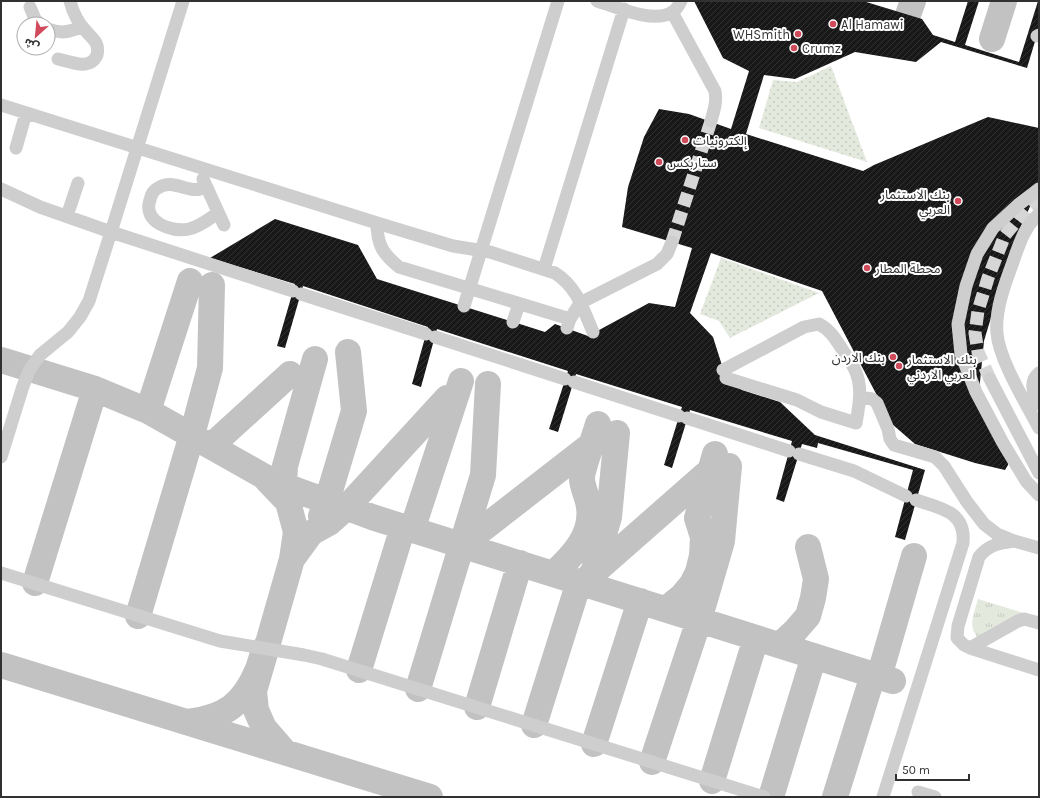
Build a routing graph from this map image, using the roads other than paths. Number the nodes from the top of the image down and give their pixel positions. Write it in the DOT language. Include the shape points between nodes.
graph roads {
  1 [pos="70,1"];
  2 [pos="183,1"];
  3 [pos="558,1"];
  4 [pos="597,1"];
  5 [pos="681,1"];
  6 [pos="30,7"];
  7 [pos="624,9"];
  8 [pos="672,12"];
  9 [pos="34,16"];
  10 [pos="81,27"];
  11 [pos="56,32"];
  12 [pos="58,59"];
  13 [pos="1,105"];
  14 [pos="26,113"];
  15 [pos="711,121"];
  16 [pos="16,148"];
  17 [pos="137,148"];
  18 [pos="204,169"];
  19 [pos="78,183"];
  20 [pos="205,187"];
  21 [pos="1,189"];
  22 [pos="1039,189"];
  23 [pos="218,213"];
  24 [pos="1039,214"];
  25 [pos="67,216"];
  26 [pos="377,223"];
  27 [pos="224,225"];
  28 [pos="111,232"];
  29 [pos="672,242"];
  30 [pos="482,250"];
  31 [pos="544,269"];
  32 [pos="470,289"];
  33 [pos="580,303"];
  34 [pos="519,304"];
  35 [pos="464,306"];
  36 [pos="513,322"];
  37 [pos="593,332"];
  38 [pos="1039,373"];
  39 [pos="990,379"];
  40 [pos="860,397"];
  41 [pos="1039,404"];
  42 [pos="1039,428"];
  43 [pos="1,457"];
  44 [pos="1039,473"];
  45 [pos="1039,495"];
  46 [pos="1014,541"];
  47 [pos="1039,548"];
  48 [pos="1,573"];
  49 [pos="1039,623"];
  50 [pos="970,648"];
  51 [pos="1039,670"];
  52 [pos="918,792"];
  53 [pos="764,797"];
  54 [pos="883,797"];
  55 [pos="935,797"];
  1 -- 10 [label="lane" via="73,14"];
  2 -- 17 [label="lane"];
  3 -- 30 [label="lane"];
  4 -- 7 [label="lane"];
  5 -- 8 [label="lane"];
  6 -- 9 [label="lane"];
  7 -- 8 [label="lane" via="659,17"];
  7 -- 31 [label="lane"];
  8 -- 15 [label="lane" via="715,91 717,99"];
  10 -- 11 [label="lane" via="70,32"];
  10 -- 12 [label="lane" via="96,43 98,52 94,60 87,65"];
  13 -- 14 [label="lane"];
  14 -- 16 [label="lane"];
  14 -- 17 [label="lane"];
  17 -- 18 [label="lane"];
  17 -- 28 [label="lane"];
  18 -- 20 [label="lane"];
  18 -- 26 [label="lane"];
  19 -- 25 [label="lane"];
  20 -- 23 [label="lane"];
  20 -- 23 [label="lane" via="197,190 166,184 151,194 148,203 150,212 154,220 162,226 181,230 199,225"];
  21 -- 25 [label="lane"];
  22 -- 45 [label="lane" via="993,228 977,254 966,286 958,324 961,354 976,392 1026,481"];
  23 -- 27 [label="lane"];
  24 -- 42 [label="lane" via="1026,229 1006,282 997,316 1000,348"];
  25 -- 28 [label="lane"];
  26 -- 30 [label="lane" via="453,246"];
  26 -- 32 [label="lane" via="381,249 400,268"];
  28 -- 43 [label="lane" via="89,300 80,317 68,332 40,355 30,369"];
  28 -- 54 [label="lane" via="430,336 453,339 554,371 570,380 668,408 683,417 859,473 911,498 948,511 961,524 963,543"];
  29 -- 33 [label="lane" via="667,254 657,264"];
  30 -- 31 [label="lane"];
  30 -- 32 [label="lane"];
  31 -- 33 [label="lane" via="563,278 574,290"];
  32 -- 34 [label="lane"];
  32 -- 35 [label="lane"];
  33 -- 34 [label="lane" via="569,324"];
  33 -- 37 [label="lane"];
  34 -- 36 [label="lane"];
  38 -- 41 [label="lane" via="1033,381 1032,388"];
  39 -- 44 [label="lane"];
  40 -- 40 [label="lane" via="855,370 834,335 828,328 819,324 804,327 725,374 856,423"];
  40 -- 46 [label="lane" via="872,399 877,403 891,443 935,457 984,524 997,534"];
  46 -- 47 [label="lane"];
  46 -- 50 [label="lane" via="992,545 984,551 975,565 957,632 960,642"];
  48 -- 53 [label="lane" via="220,641 322,659"];
  49 -- 50 [label="lane" via="1024,619 1018,621"];
  50 -- 51 [label="lane"];
  52 -- 55 [label="lane"];
}
